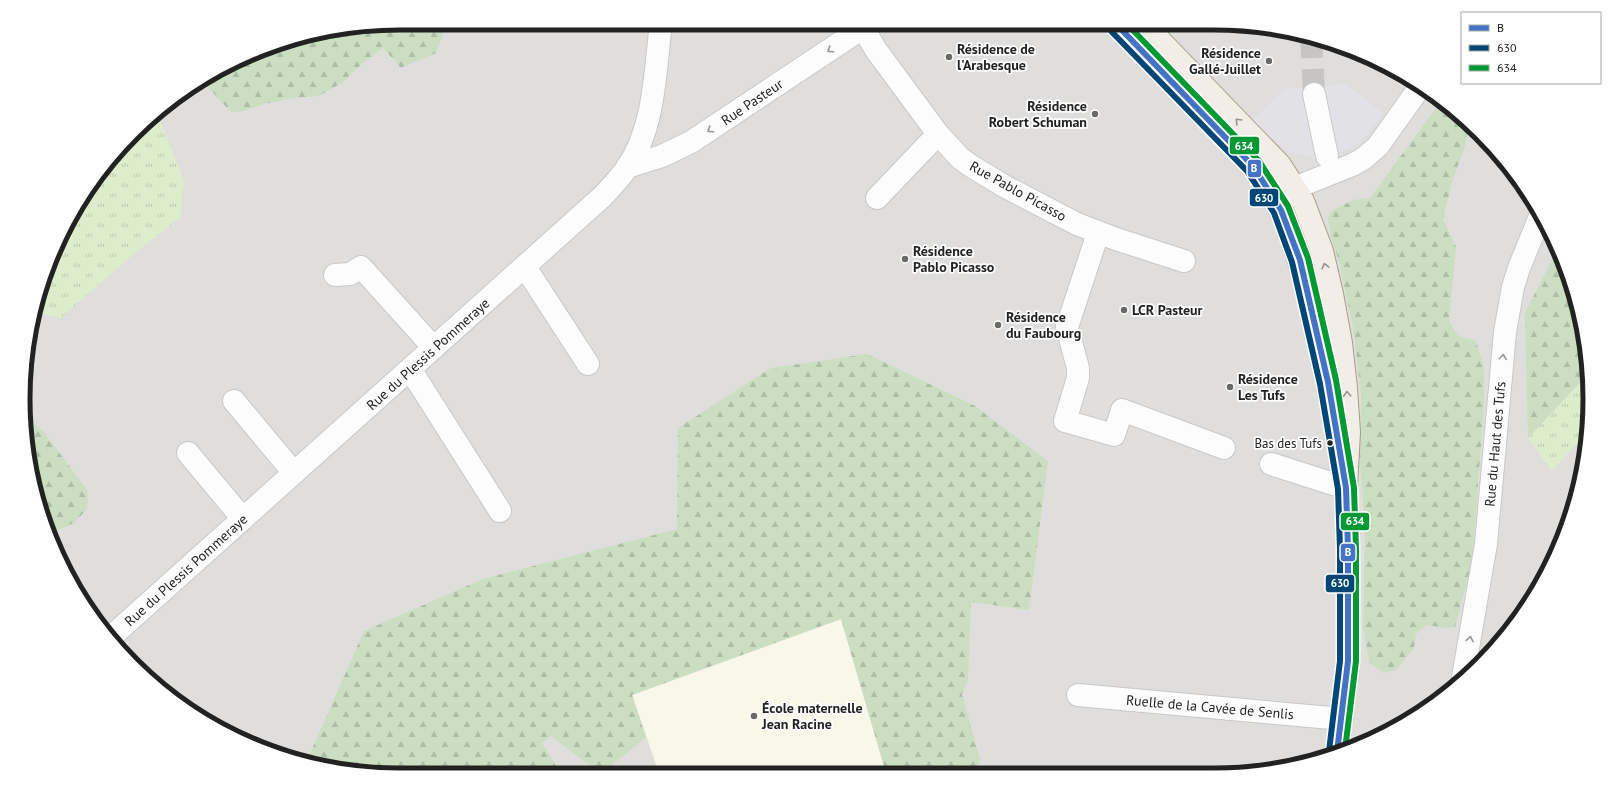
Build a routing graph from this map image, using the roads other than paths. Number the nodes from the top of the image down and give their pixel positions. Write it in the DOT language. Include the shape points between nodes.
graph roads {
  1 [pos="660,30"];
  2 [pos="860,30"];
  3 [pos="868,30"];
  4 [pos="1122,30"];
  5 [pos="1150,30"];
  6 [pos="1417,91"];
  7 [pos="1314,94"];
  8 [pos="938,134"];
  9 [pos="1327,156"];
  10 [pos="627,167"];
  11 [pos="1295,188"];
  12 [pos="1274,197"];
  13 [pos="877,198"];
  14 [pos="1541,229"];
  15 [pos="1098,233"];
  16 [pos="1184,261"];
  17 [pos="525,267"];
  18 [pos="335,275"];
  19 [pos="434,348"];
  20 [pos="588,364"];
  21 [pos="410,369"];
  22 [pos="234,401"];
  23 [pos="1224,448"];
  24 [pos="188,453"];
  25 [pos="1271,464"];
  26 [pos="294,473"];
  27 [pos="1346,488"];
  28 [pos="500,511"];
  29 [pos="243,519"];
  30 [pos="115,634"];
  31 [pos="1464,670"];
  32 [pos="1078,694"];
  33 [pos="1342,719"];
  34 [pos="1338,746"];
  1 -- 10 [label="street, Rue du Plessis Pommeraye" via="651,104 642,135"];
  2 -- 10 [label="street, Rue Pasteur, one-way" via="691,142 662,156"];
  3 -- 8 [label="street, Rue Pablo Picasso" via="876,50"];
  4 -- 12 [label="main road" via="1242,154"];
  11 -- 5 [label="main road, one-way" via="1271,154"];
  6 -- 11 [label="street" via="1372,153 1352,165"];
  7 -- 9 [label="street"];
  8 -- 13 [label="street"];
  8 -- 15 [label="street, Rue Pablo Picasso" via="960,158 986,176 1064,218"];
  10 -- 17 [label="street, Rue du Plessis Pommeraye" via="603,196"];
  11 -- 12 [label="street"];
  27 -- 11 [label="main road, one-way" via="1349,432 1341,343 1322,251 1310,217"];
  12 -- 27 [label="main road" via="1300,260 1328,382"];
  31 -- 14 [label="street, Rue du Haut des Tufs, one-way" via="1486,544 1505,332 1513,287"];
  15 -- 16 [label="street, Rue Pablo Picasso"];
  15 -- 23 [label="street" via="1067,327 1078,368 1078,378 1065,421 1114,435 1122,410"];
  17 -- 19 [label="street, Rue du Plessis Pommeraye"];
  17 -- 20 [label="street"];
  18 -- 19 [label="street" via="350,274 361,267"];
  19 -- 21 [label="street, Rue du Plessis Pommeraye"];
  21 -- 26 [label="street, Rue du Plessis Pommeraye"];
  21 -- 28 [label="street"];
  22 -- 26 [label="street"];
  24 -- 29 [label="street"];
  25 -- 27 [label="street"];
  26 -- 29 [label="street, Rue du Plessis Pommeraye"];
  27 -- 33 [label="main road" via="1348,661"];
  29 -- 30 [label="street, Rue du Plessis Pommeraye"];
  32 -- 33 [label="street, Ruelle de la Cavée de Senlis"];
  33 -- 34 [label="main road"];
}
